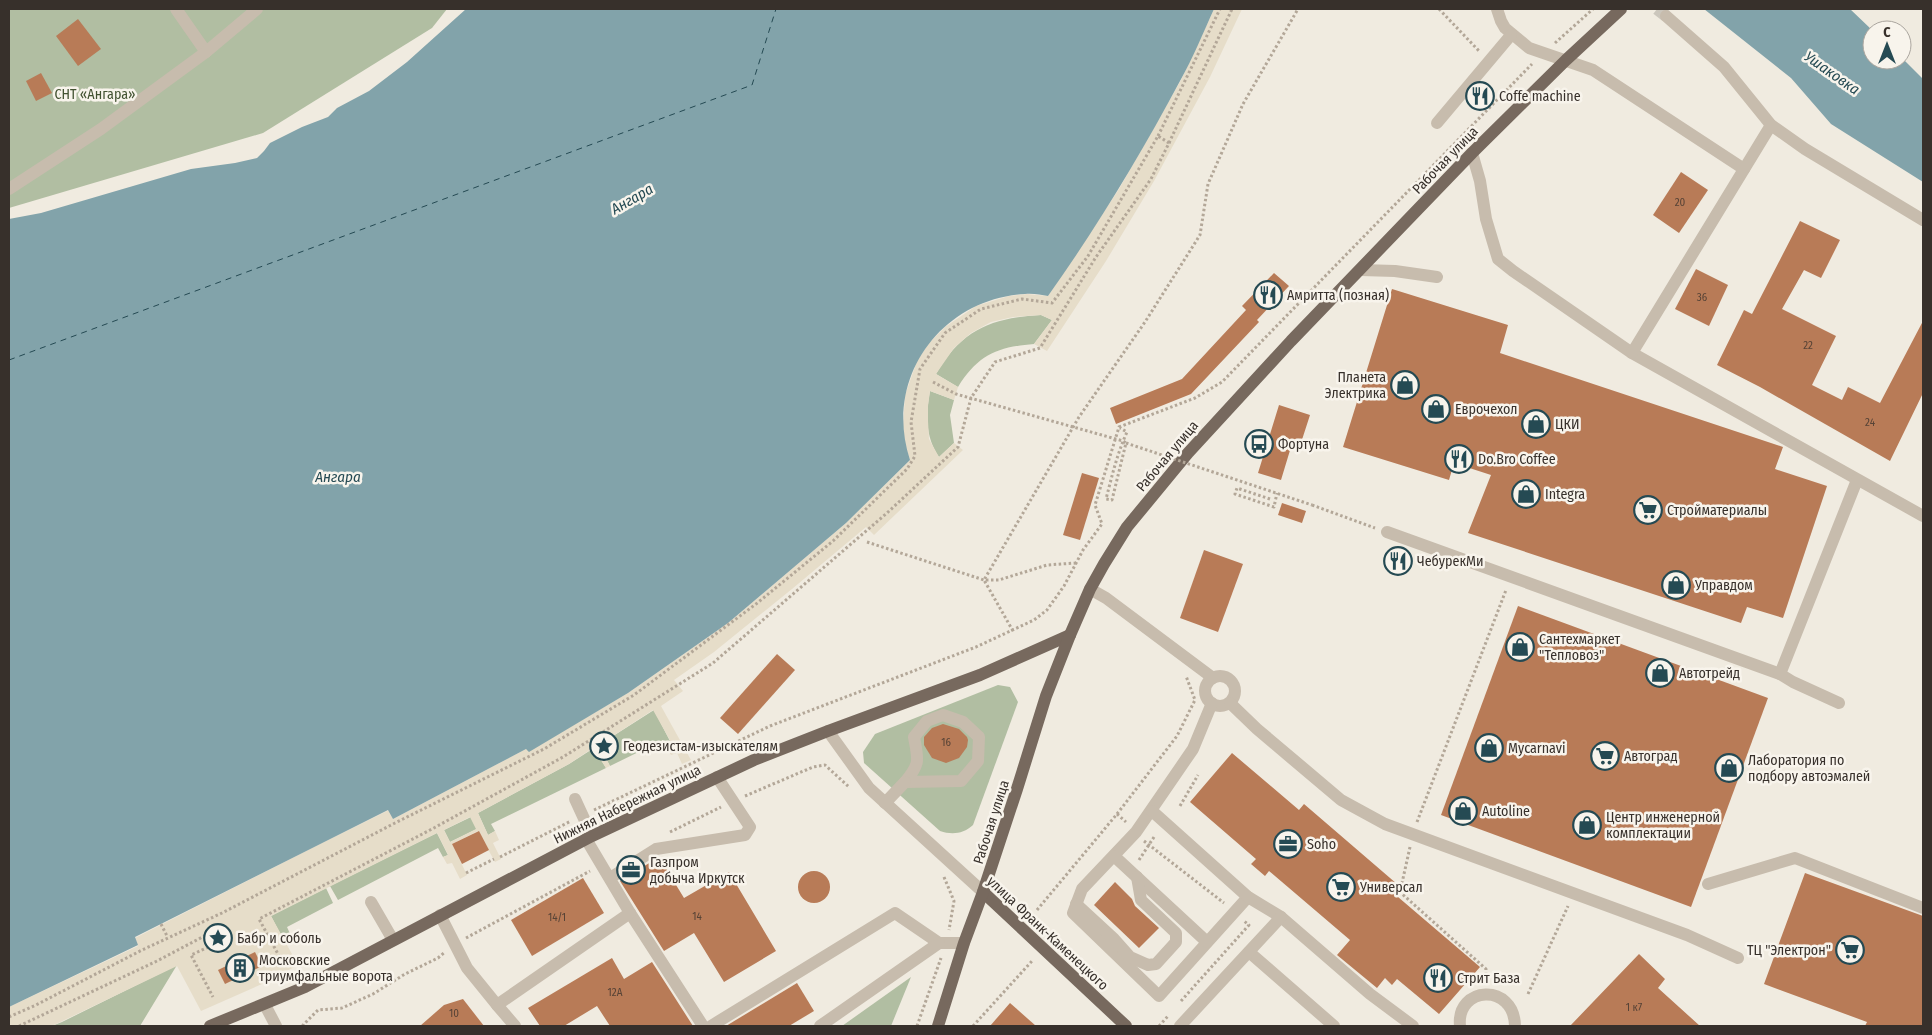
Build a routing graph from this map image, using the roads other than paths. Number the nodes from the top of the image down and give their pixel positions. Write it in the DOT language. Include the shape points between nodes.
graph roads {
  1 [pos="176,9"];
  2 [pos="257,9"];
  3 [pos="1497,9"];
  4 [pos="1621,9"];
  5 [pos="1666,16"];
  6 [pos="1511,35"];
  7 [pos="206,52"];
  8 [pos="1566,60"];
  9 [pos="1437,123"];
  10 [pos="1771,125"];
  11 [pos="1472,153"];
  12 [pos="1744,169"];
  13 [pos="9,189"];
  14 [pos="1923,220"];
  15 [pos="1360,270"];
  16 [pos="1437,278"];
  17 [pos="1632,353"];
  18 [pos="1857,480"];
  19 [pos="1923,516"];
  20 [pos="1387,532"];
  21 [pos="1090,589"];
  22 [pos="1070,635"];
  23 [pos="1780,674"];
  24 [pos="1213,678"];
  25 [pos="1230,703"];
  26 [pos="1839,703"];
  27 [pos="1212,704"];
  28 [pos="828,731"];
  29 [pos="717,777"];
  30 [pos="905,782"];
  31 [pos="575,799"];
  32 [pos="886,803"];
  33 [pos="1152,811"];
  34 [pos="589,837"];
  35 [pos="1114,856"];
  36 [pos="1137,877"];
  37 [pos="610,878"];
  38 [pos="1708,884"];
  39 [pos="984,892"];
  40 [pos="1248,897"];
  41 [pos="371,902"];
  42 [pos="1923,908"];
  43 [pos="1074,909"];
  44 [pos="630,913"];
  45 [pos="440,915"];
  46 [pos="1281,917"];
  47 [pos="393,940"];
  48 [pos="1207,942"];
  49 [pos="942,943"];
  50 [pos="964,943"];
  51 [pos="1249,952"];
  52 [pos="1738,958"];
  53 [pos="264,1005"];
  54 [pos="497,1005"];
  55 [pos="210,1026"];
  56 [pos="276,1026"];
  57 [pos="515,1026"];
  58 [pos="702,1026"];
  59 [pos="711,1026"];
  60 [pos="820,1026"];
  61 [pos="939,1026"];
  62 [pos="1126,1026"];
  63 [pos="1180,1026"];
  64 [pos="1334,1026"];
  65 [pos="1414,1026"];
  66 [pos="1460,1026"];
  67 [pos="1515,1026"];
  1 -- 7 [label="street"];
  2 -- 7 [label="street"];
  3 -- 6 [label="street"];
  4 -- 8 [label="main road, Рабочая улица"];
  5 -- 10 [label="street" via="1724,67"];
  6 -- 8 [label="street" via="1528,48"];
  6 -- 9 [label="street"];
  7 -- 13 [label="street" via="101,129"];
  8 -- 11 [label="main road, Рабочая улица"];
  8 -- 12 [label="street" via="1593,70"];
  10 -- 12 [label="street"];
  10 -- 14 [label="street" via="1804,149"];
  11 -- 15 [label="main road, Рабочая улица"];
  11 -- 17 [label="street" via="1498,259"];
  12 -- 17 [label="street"];
  15 -- 16 [label="street" via="1395,271"];
  15 -- 21 [label="main road, Рабочая улица" via="1188,453 1127,527"];
  17 -- 18 [label="street"];
  18 -- 19 [label="street"];
  18 -- 23 [label="street"];
  20 -- 23 [label="street"];
  21 -- 22 [label="main road, Рабочая улица"];
  21 -- 24 [label="street"];
  22 -- 28 [label="main road, Нижняя Набережная улица" via="980,675"];
  22 -- 39 [label="main road, Рабочая улица" via="1046,696"];
  23 -- 26 [label="street"];
  24 -- 25 [label="street" via="1223,676 1232,681 1236,690"];
  24 -- 27 [label="street" via="1205,691"];
  25 -- 27 [label="street"];
  25 -- 52 [label="street" via="1341,800 1385,824 1687,935"];
  27 -- 33 [label="street" via="1193,750"];
  28 -- 29 [label="main road, Нижняя Набережная улица"];
  28 -- 32 [label="street, улица Франк-Каменецкого" via="863,780"];
  29 -- 34 [label="main road, Нижняя Набережная улица"];
  29 -- 37 [label="street" via="750,828 745,835 656,849"];
  30 -- 30 [label="street" via="961,782 978,761 979,737 963,722 942,715 927,721 914,737 918,759 916,768"];
  30 -- 32 [label="street"];
  31 -- 34 [label="street"];
  32 -- 39 [label="street, улица Франк-Каменецкого"];
  33 -- 35 [label="street"];
  33 -- 40 [label="street"];
  34 -- 37 [label="street"];
  34 -- 45 [label="main road, Нижняя Набережная улица"];
  35 -- 36 [label="street"];
  35 -- 43 [label="street" via="1082,889"];
  36 -- 43 [label="street" via="1142,900 1176,933 1176,942 1156,964 1148,966 1130,957 1114,939"];
  36 -- 48 [label="street"];
  37 -- 44 [label="street"];
  38 -- 42 [label="street" via="1795,858"];
  39 -- 50 [label="main road, Рабочая улица"];
  39 -- 62 [label="main road, улица Франк-Каменецкого"];
  40 -- 46 [label="street"];
  40 -- 48 [label="street"];
  41 -- 47 [label="street"];
  43 -- 48 [label="street" via="1159,996"];
  44 -- 54 [label="street"];
  44 -- 58 [label="street"];
  45 -- 47 [label="main road, Нижняя Набережная улица"];
  45 -- 54 [label="street" via="467,968"];
  46 -- 51 [label="street"];
  46 -- 65 [label="street" via="1370,994"];
  47 -- 53 [label="main road, Нижняя Набережная улица" via="306,987"];
  49 -- 50 [label="street"];
  49 -- 59 [label="street" via="895,913"];
  49 -- 60 [label="street"];
  50 -- 61 [label="main road, Рабочая улица"];
  51 -- 63 [label="street"];
  51 -- 64 [label="street"];
  53 -- 55 [label="main road, Нижняя Набережная улица"];
  53 -- 56 [label="street"];
  54 -- 57 [label="street"];
  66 -- 67 [label="street" via="1464,1007 1470,1000 1487,994 1505,1000 1515,1016"];
}
